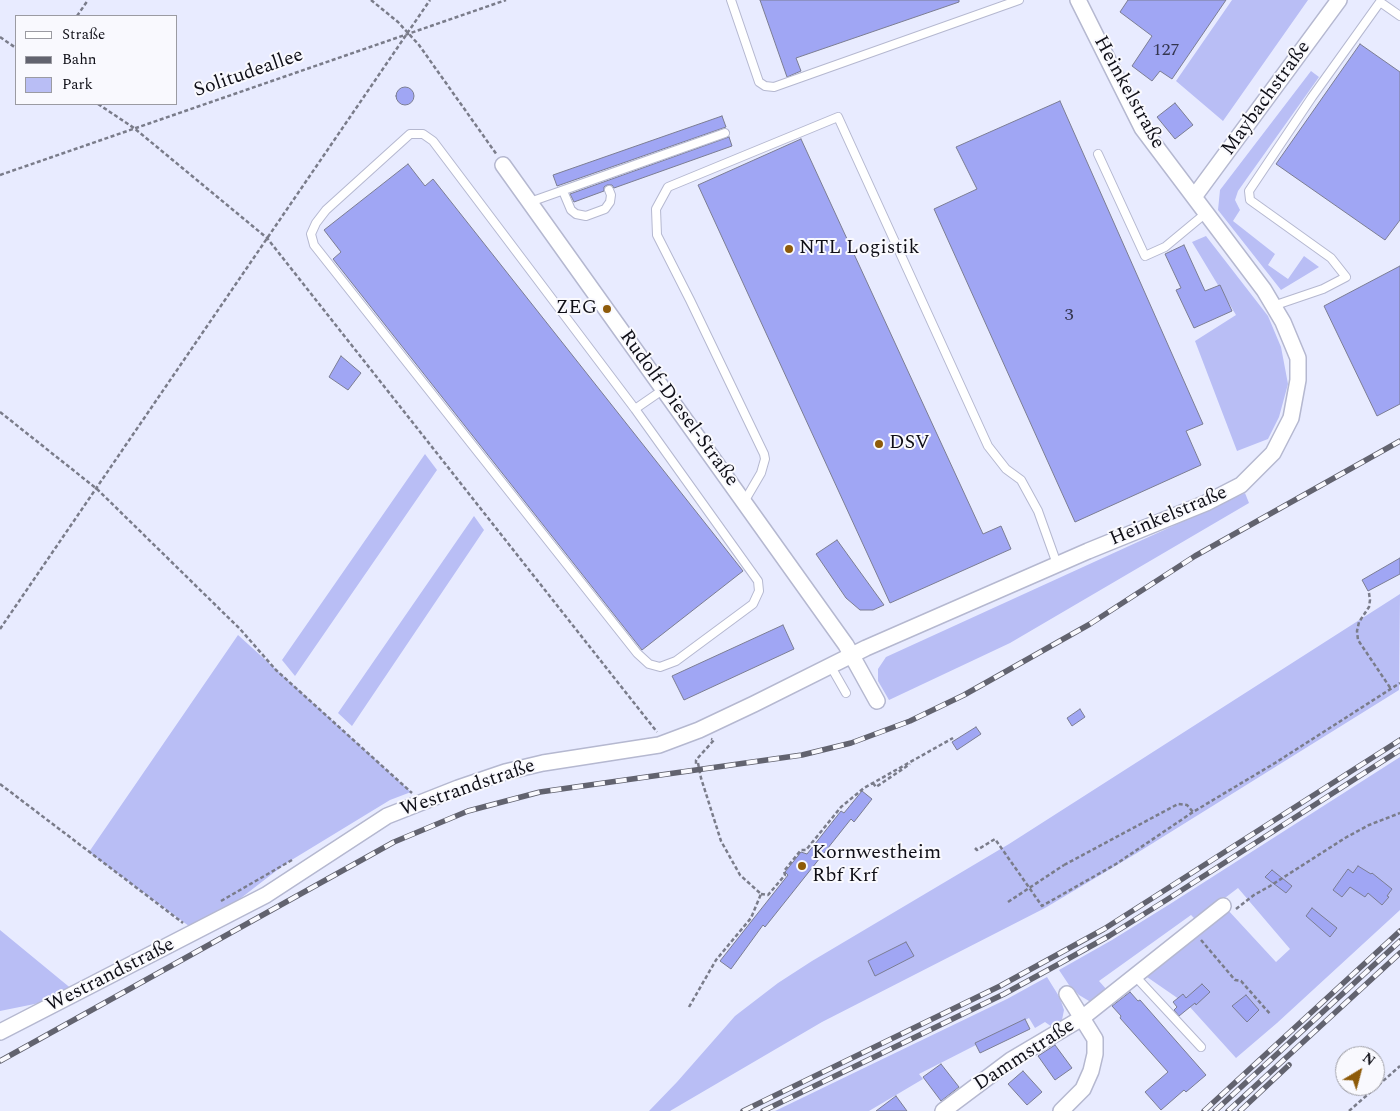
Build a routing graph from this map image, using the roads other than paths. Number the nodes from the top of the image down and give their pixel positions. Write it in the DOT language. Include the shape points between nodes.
graph roads {
  1 [pos="731,0"];
  2 [pos="1019,0"];
  3 [pos="1078,0"];
  4 [pos="1339,0"];
  5 [pos="1400,16"];
  6 [pos="725,133"];
  7 [pos="1098,154"];
  8 [pos="504,165"];
  9 [pos="609,190"];
  10 [pos="563,191"];
  11 [pos="1194,197"];
  12 [pos="530,202"];
  13 [pos="1206,213"];
  14 [pos="1273,306"];
  15 [pos="664,389"];
  16 [pos="635,409"];
  17 [pos="744,502"];
  18 [pos="1057,564"];
  19 [pos="852,654"];
  20 [pos="830,665"];
  21 [pos="846,693"];
  22 [pos="877,701"];
  23 [pos="1230,907"];
  24 [pos="1135,976"];
  25 [pos="1067,994"];
  26 [pos="1082,1018"];
  27 [pos="0,1032"];
  28 [pos="1201,1047"];
  29 [pos="943,1111"];
  30 [pos="1061,1111"];
  1 -- 2 [label="lane" via="759,82 774,87"];
  3 -- 11 [label="street, Heinkelstraße" via="1142,128"];
  4 -- 11 [label="street, Maybachstraße"];
  5 -- 14 [label="lane" via="1380,2 1249,191 1250,200 1331,258 1346,277 1323,289"];
  6 -- 10 [label="lane"];
  7 -- 13 [label="lane" via="1145,256 1165,246"];
  8 -- 12 [label="street, Rudolf-Diesel-Straße"];
  9 -- 10 [label="lane" via="610,202 605,209 586,216 571,210"];
  10 -- 12 [label="lane"];
  11 -- 13 [label="street, Heinkelstraße"];
  12 -- 15 [label="street, Rudolf-Diesel-Straße"];
  13 -- 14 [label="street, Heinkelstraße"];
  14 -- 18 [label="street, Heinkelstraße" via="1298,358 1298,380 1291,418 1273,453 1241,485 1206,503"];
  15 -- 16 [label="lane"];
  15 -- 17 [label="street, Rudolf-Diesel-Straße"];
  16 -- 16 [label="lane" via="433,142 423,134 410,134 326,210 316,223 311,234 314,245 637,653 649,664 660,667 676,661 753,604 758,581"];
  17 -- 18 [label="lane" via="761,473 764,454 657,235 656,209 668,187 838,117 988,446 1006,469 1021,480 1038,512"];
  17 -- 19 [label="street, Rudolf-Diesel-Straße"];
  18 -- 19 [label="street, Heinkelstraße"];
  19 -- 20 [label="street, Westrandstraße"];
  19 -- 22 [label="street, Rudolf-Diesel-Straße"];
  20 -- 21 [label="lane"];
  20 -- 27 [label="street, Westrandstraße" via="707,726 659,745 505,772 387,816 266,895"];
  23 -- 24 [label="street, Dammstraße" via="1192,930"];
  24 -- 26 [label="street, Dammstraße"];
  24 -- 28 [label="lane"];
  25 -- 26 [label="street"];
  26 -- 29 [label="street, Dammstraße" via="1011,1060"];
  26 -- 30 [label="street" via="1095,1039 1095,1054 1083,1089"];
}
